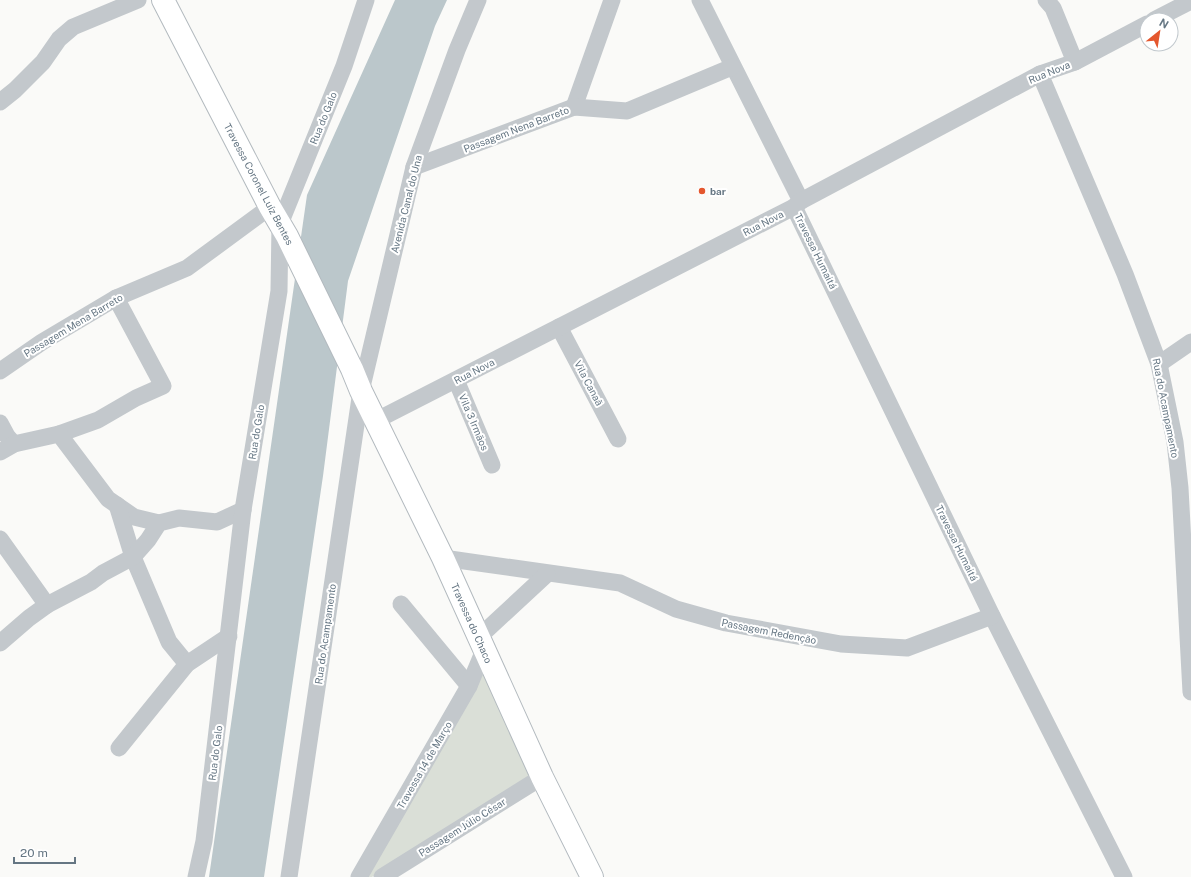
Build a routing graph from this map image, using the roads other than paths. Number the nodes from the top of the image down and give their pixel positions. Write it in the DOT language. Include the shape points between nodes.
graph roads {
  1 [pos="138,0"];
  2 [pos="163,0"];
  3 [pos="366,0"];
  4 [pos="478,0"];
  5 [pos="612,0"];
  6 [pos="700,0"];
  7 [pos="1046,0"];
  8 [pos="1191,1"];
  9 [pos="1170,12"];
  10 [pos="1139,28"];
  11 [pos="1076,62"];
  12 [pos="732,67"];
  13 [pos="1040,74"];
  14 [pos="0,102"];
  15 [pos="574,107"];
  16 [pos="414,167"];
  17 [pos="797,204"];
  18 [pos="279,222"];
  19 [pos="116,298"];
  20 [pos="559,327"];
  21 [pos="1191,342"];
  22 [pos="1159,364"];
  23 [pos="352,369"];
  24 [pos="0,371"];
  25 [pos="456,380"];
  26 [pos="361,391"];
  27 [pos="377,420"];
  28 [pos="0,423"];
  29 [pos="59,434"];
  30 [pos="618,439"];
  31 [pos="7,448"];
  32 [pos="492,465"];
  33 [pos="117,504"];
  34 [pos="243,510"];
  35 [pos="159,523"];
  36 [pos="0,539"];
  37 [pos="133,557"];
  38 [pos="443,558"];
  39 [pos="547,574"];
  40 [pos="401,604"];
  41 [pos="47,605"];
  42 [pos="992,616"];
  43 [pos="229,636"];
  44 [pos="0,643"];
  45 [pos="481,644"];
  46 [pos="187,664"];
  47 [pos="469,686"];
  48 [pos="1191,691"];
  49 [pos="119,748"];
  50 [pos="542,777"];
  51 [pos="196,877"];
  52 [pos="289,877"];
  53 [pos="359,877"];
  54 [pos="382,877"];
  55 [pos="592,877"];
  56 [pos="1124,877"];
  1 -- 14 [label="street" via="73,27 59,39 43,62"];
  2 -- 18 [label="street, Travessa Coronel Luíz Bentes"];
  3 -- 18 [label="street, Rua do Galo" via="344,66"];
  4 -- 16 [label="street, Avenida Canal do Una"];
  5 -- 15 [label="street"];
  6 -- 12 [label="street, Travessa Humaitá"];
  7 -- 11 [label="street" via="1053,8"];
  8 -- 9 [label="street"];
  10 -- 11 [label="street, Rua Nova"];
  11 -- 13 [label="street, Rua Nova"];
  12 -- 15 [label="street, Passagem Nena Barreto" via="627,111"];
  12 -- 17 [label="street, Travessa Humaitá"];
  13 -- 17 [label="street, Rua Nova"];
  13 -- 22 [label="street, Rua do Acampamento" via="1125,274"];
  15 -- 16 [label="street, Passagem Nena Barreto"];
  16 -- 26 [label="street, Avenida Canal do Una"];
  17 -- 20 [label="street, Rua Nova"];
  17 -- 42 [label="street, Travessa Humaitá"];
  18 -- 19 [label="street, Passagem Mena Barreto" via="187,268"];
  18 -- 23 [label="street, Travessa Coronel Luíz Bentes"];
  18 -- 34 [label="street, Rua do Galo" via="279,291"];
  19 -- 24 [label="street, Passagem Mena Barreto" via="42,342"];
  19 -- 29 [label="street" via="163,386 98,420"];
  20 -- 25 [label="street, Rua Nova"];
  20 -- 30 [label="street, Vila Canaã"];
  21 -- 22 [label="street"];
  22 -- 48 [label="street, Rua do Acampamento" via="1175,442 1180,488"];
  23 -- 26 [label="street, Travessa do Chaco"];
  25 -- 27 [label="street, Rua Nova"];
  25 -- 32 [label="street, Vila 3 Irmãos"];
  26 -- 27 [label="street, Travessa do Chaco"];
  26 -- 52 [label="street, Rua do Acampamento"];
  27 -- 38 [label="street, Travessa do Chaco"];
  28 -- 31 [label="street" via="7,436"];
  29 -- 31 [label="street"];
  29 -- 33 [label="street" via="108,499"];
  33 -- 35 [label="street" via="134,517"];
  33 -- 37 [label="street"];
  34 -- 35 [label="street" via="217,522 179,518"];
  34 -- 43 [label="street, Rua do Galo"];
  35 -- 37 [label="street"];
  36 -- 41 [label="street"];
  37 -- 41 [label="street"];
  37 -- 46 [label="street" via="169,642"];
  38 -- 39 [label="street, Passagem Redenção"];
  38 -- 45 [label="street, Travessa do Chaco"];
  39 -- 42 [label="street, Passagem Redenção" via="620,583 676,609 726,623 841,644 907,648"];
  39 -- 45 [label="street"];
  40 -- 47 [label="street"];
  41 -- 44 [label="street"];
  42 -- 56 [label="street, Travessa Humaitá"];
  43 -- 46 [label="street"];
  43 -- 51 [label="street, Rua do Galo" via="204,841"];
  45 -- 47 [label="street, Travessa 14 de Março"];
  45 -- 50 [label="street, Travessa do Chaco"];
  46 -- 49 [label="street"];
  47 -- 53 [label="street, Travessa 14 de Março"];
  50 -- 54 [label="street, Passagem Júlio César"];
  50 -- 55 [label="street, Travessa do Chaco"];
}
